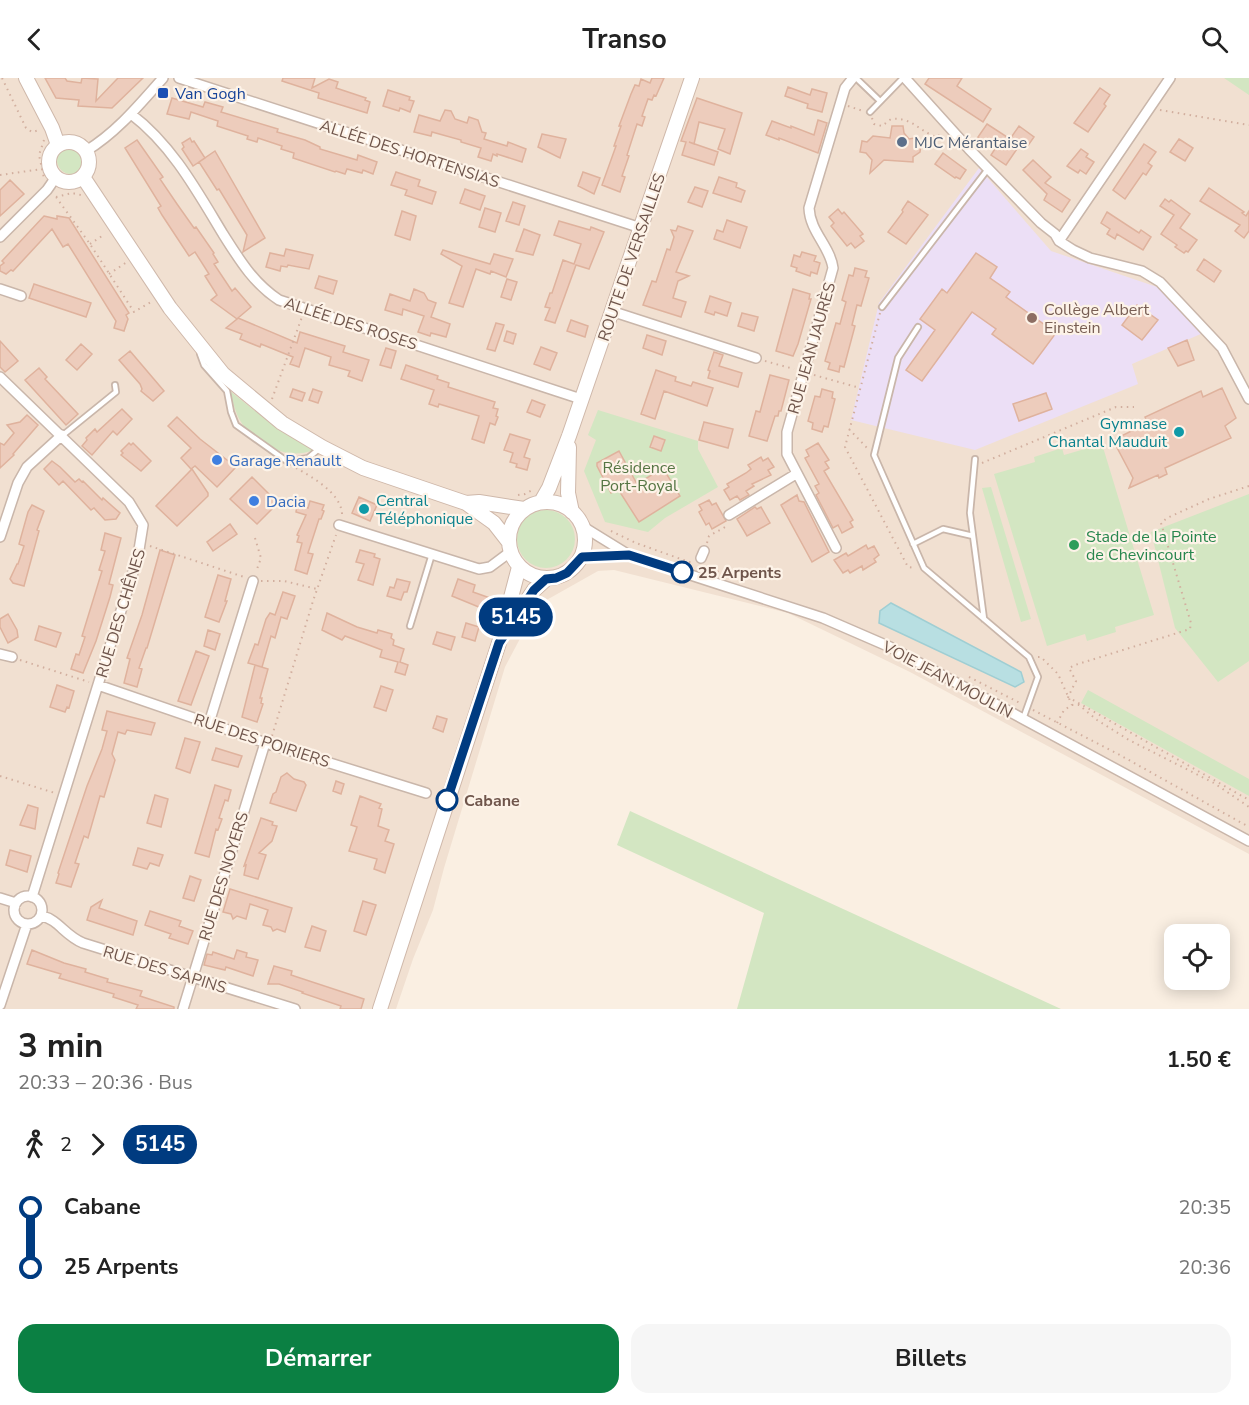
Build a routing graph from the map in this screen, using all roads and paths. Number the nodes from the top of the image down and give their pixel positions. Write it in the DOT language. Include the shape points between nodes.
graph roads {
  1 [pos="2,78"];
  2 [pos="26,78"];
  3 [pos="162,78"];
  4 [pos="179,78"];
  5 [pos="692,78"];
  6 [pos="854,78"];
  7 [pos="904,78"];
  8 [pos="1170,78"];
  9 [pos="880,101"];
  10 [pos="840,104"];
  11 [pos="1150,109"];
  12 [pos="870,112"];
  13 [pos="131,114"];
  14 [pos="1249,125"];
  15 [pos="52,128"];
  16 [pos="951,128"];
  17 [pos="58,145"];
  18 [pos="86,151"];
  19 [pos="42,169"];
  20 [pos="988,169"];
  21 [pos="0,175"];
  22 [pos="56,177"];
  23 [pos="83,177"];
  24 [pos="47,190"];
  25 [pos="116,226"];
  26 [pos="641,228"];
  27 [pos="0,237"];
  28 [pos="1059,241"];
  29 [pos="90,244"];
  30 [pos="135,256"];
  31 [pos="110,274"];
  32 [pos="0,289"];
  33 [pos="21,296"];
  34 [pos="162,296"];
  35 [pos="882,307"];
  36 [pos="611,311"];
  37 [pos="304,313"];
  38 [pos="918,327"];
  39 [pos="198,346"];
  40 [pos="756,358"];
  41 [pos="0,378"];
  42 [pos="115,385"];
  43 [pos="581,399"];
  44 [pos="1249,399"];
  45 [pos="277,406"];
  46 [pos="1134,407"];
  47 [pos="849,429"];
  48 [pos="62,435"];
  49 [pos="569,436"];
  50 [pos="322,447"];
  51 [pos="874,455"];
  52 [pos="975,459"];
  53 [pos="288,462"];
  54 [pos="974,466"];
  55 [pos="796,474"];
  56 [pos="1249,486"];
  57 [pos="549,488"];
  58 [pos="515,495"];
  59 [pos="541,502"];
  60 [pos="466,503"];
  61 [pos="524,509"];
  62 [pos="572,512"];
  63 [pos="729,515"];
  64 [pos="339,525"];
  65 [pos="582,526"];
  66 [pos="610,530"];
  67 [pos="973,536"];
  68 [pos="0,537"];
  69 [pos="255,538"];
  70 [pos="141,544"];
  71 [pos="913,544"];
  72 [pos="509,547"];
  73 [pos="836,548"];
  74 [pos="432,554"];
  75 [pos="702,554"];
  76 [pos="629,555"];
  77 [pos="582,557"];
  78 [pos="519,567"];
  79 [pos="732,577"];
  80 [pos="546,579"];
  81 [pos="253,581"];
  82 [pos="317,590"];
  83 [pos="984,619"];
  84 [pos="410,626"];
  85 [pos="499,643"];
  86 [pos="0,654"];
  87 [pos="12,657"];
  88 [pos="1029,657"];
  89 [pos="962,673"];
  90 [pos="98,685"];
  91 [pos="1068,697"];
  92 [pos="1072,705"];
  93 [pos="1028,708"];
  94 [pos="1023,719"];
  95 [pos="209,723"];
  96 [pos="1057,723"];
  97 [pos="267,744"];
  98 [pos="0,776"];
  99 [pos="426,793"];
  100 [pos="64,795"];
  101 [pos="1249,800"];
  102 [pos="1249,807"];
  103 [pos="1249,827"];
  104 [pos="1249,841"];
  105 [pos="32,897"];
  106 [pos="0,898"];
  107 [pos="16,903"];
  108 [pos="42,916"];
  109 [pos="27,924"];
  110 [pos="192,977"];
  111 [pos="0,1005"];
  112 [pos="183,1009"];
  113 [pos="295,1009"];
  114 [pos="380,1009"];
  1 -- 15 [label="path" via="26,129 32,132"];
  2 -- 15 [label="main road"];
  3 -- 13 [label="street"];
  4 -- 26 [label="street, ALLÉE DES HORTENSIAS"];
  5 -- 26 [label="main road, ROUTE DE VERSAILLES"];
  6 -- 9 [label="lane"];
  6 -- 10 [label="street, RUE JEAN JAURÈS" via="845,88"];
  7 -- 9 [label="lane"];
  7 -- 16 [label="street"];
  8 -- 11 [label="street"];
  9 -- 12 [label="lane"];
  10 -- 16 [label="path" via="861,109 874,124 882,126 897,118 936,137"];
  10 -- 55 [label="street, RUE JEAN JAURÈS" via="809,208 813,228 831,257 833,268 787,432 787,454"];
  11 -- 14 [label="path"];
  11 -- 28 [label="street"];
  13 -- 18 [label="street"];
  13 -- 43 [label="street, ALLÉE DES ROSES" via="162,142 179,165 247,272 279,300"];
  15 -- 17 [label="main road"];
  15 -- 19 [label="path" via="39,155"];
  16 -- 20 [label="street"];
  17 -- 18 [label="main road" via="76,143"];
  17 -- 22 [label="main road" via="49,161"];
  18 -- 23 [label="main road" via="89,168"];
  19 -- 21 [label="path"];
  19 -- 24 [label="path"];
  20 -- 28 [label="street"];
  20 -- 35 [label="lane"];
  22 -- 23 [label="main road" via="67,182"];
  22 -- 24 [label="street"];
  23 -- 25 [label="main road"];
  24 -- 27 [label="street"];
  24 -- 29 [label="path" via="56,196"];
  25 -- 29 [label="path"];
  25 -- 30 [label="main road"];
  26 -- 36 [label="main road, ROUTE DE VERSAILLES"];
  28 -- 44 [label="street" via="1090,258 1142,271 1160,282 1222,348"];
  29 -- 31 [label="path"];
  30 -- 31 [label="path"];
  30 -- 34 [label="main road"];
  31 -- 34 [label="path" via="134,312"];
  32 -- 33 [label="street"];
  34 -- 39 [label="main road"];
  36 -- 40 [label="street"];
  36 -- 43 [label="main road, ROUTE DE VERSAILLES"];
  37 -- 45 [label="path" via="270,401"];
  38 -- 51 [label="lane" via="897,358"];
  39 -- 50 [label="main road" via="223,374 282,423"];
  39 -- 53 [label="lane" via="204,365 226,391 236,425"];
  41 -- 48 [label="street, RUE DES CHÊNES"];
  42 -- 48 [label="lane" via="116,392"];
  43 -- 49 [label="main road, ROUTE DE VERSAILLES"];
  46 -- 54 [label="path" via="1116,407"];
  47 -- 51 [label="path"];
  48 -- 68 [label="street" via="27,468"];
  48 -- 70 [label="street, RUE DES CHÊNES" via="129,502 143,525"];
  49 -- 57 [label="main road, ROUTE DE VERSAILLES"];
  49 -- 62 [label="main road, ROUTE DE VERSAILLES" via="568,493"];
  50 -- 53 [label="lane" via="308,458"];
  50 -- 60 [label="main road" via="363,468"];
  51 -- 71 [label="lane"];
  52 -- 54 [label="lane"];
  53 -- 64 [label="path" via="323,484 338,502 342,512"];
  54 -- 67 [label="lane" via="970,513"];
  55 -- 63 [label="street"];
  55 -- 73 [label="street, RUE JEAN JAURÈS"];
  56 -- 91 [label="path" via="1209,499 1161,523 1190,629 1069,669 1076,681"];
  57 -- 58 [label="path" via="540,485"];
  57 -- 59 [label="main road, ROUTE DE VERSAILLES"];
  59 -- 61 [label="main road"];
  59 -- 62 [label="main road" via="553,502"];
  60 -- 61 [label="main road"];
  60 -- 72 [label="main road" via="494,523"];
  61 -- 72 [label="main road" via="509,531"];
  62 -- 65 [label="main road"];
  63 -- 75 [label="path" via="733,522 709,536"];
  64 -- 74 [label="street"];
  64 -- 82 [label="path"];
  65 -- 76 [label="street, VOIE JEAN MOULIN"];
  65 -- 77 [label="main road"];
  66 -- 79 [label="path"];
  67 -- 71 [label="lane" via="943,529"];
  67 -- 83 [label="lane"];
  69 -- 81 [label="path" via="261,558"];
  70 -- 81 [label="path"];
  70 -- 90 [label="street, RUE DES CHÊNES"];
  71 -- 83 [label="lane" via="924,568"];
  72 -- 74 [label="street" via="490,567 479,569"];
  72 -- 78 [label="main road"];
  74 -- 84 [label="lane"];
  76 -- 77 [label="street, VOIE JEAN MOULIN"];
  76 -- 94 [label="street, VOIE JEAN MOULIN" via="846,627"];
  77 -- 80 [label="main road" via="567,573"];
  78 -- 80 [label="main road"];
  78 -- 85 [label="main road"];
  80 -- 85 [label="main road" via="534,590"];
  81 -- 82 [label="path" via="284,581"];
  81 -- 95 [label="street"];
  82 -- 97 [label="path"];
  83 -- 88 [label="lane"];
  85 -- 114 [label="main road"];
  86 -- 87 [label="street"];
  87 -- 90 [label="path"];
  88 -- 91 [label="path" via="1041,657 1058,674"];
  88 -- 93 [label="lane" via="1038,677"];
  89 -- 93 [label="path"];
  90 -- 95 [label="street, RUE DES POIRIERS"];
  90 -- 100 [label="street, RUE DES CHÊNES"];
  91 -- 92 [label="path"];
  91 -- 101 [label="path"];
  92 -- 96 [label="path"];
  92 -- 102 [label="path" via="1079,705 1130,740 1214,783"];
  93 -- 94 [label="lane"];
  93 -- 96 [label="path"];
  94 -- 104 [label="street, VOIE JEAN MOULIN"];
  95 -- 97 [label="street, RUE DES POIRIERS"];
  96 -- 103 [label="path"];
  97 -- 99 [label="street, RUE DES POIRIERS"];
  97 -- 110 [label="street, RUE DES NOYERS"];
  98 -- 100 [label="path"];
  100 -- 105 [label="street, RUE DES CHÊNES"];
  105 -- 107 [label="street" via="23,897"];
  105 -- 108 [label="street" via="40,902"];
  106 -- 107 [label="street"];
  107 -- 109 [label="street" via="18,920"];
  108 -- 109 [label="street"];
  108 -- 110 [label="street, RUE DES SAPINS" via="52,918 82,943"];
  109 -- 111 [label="street"];
  110 -- 112 [label="street, RUE DES NOYERS"];
  110 -- 113 [label="street, RUE DES SAPINS"];
}
